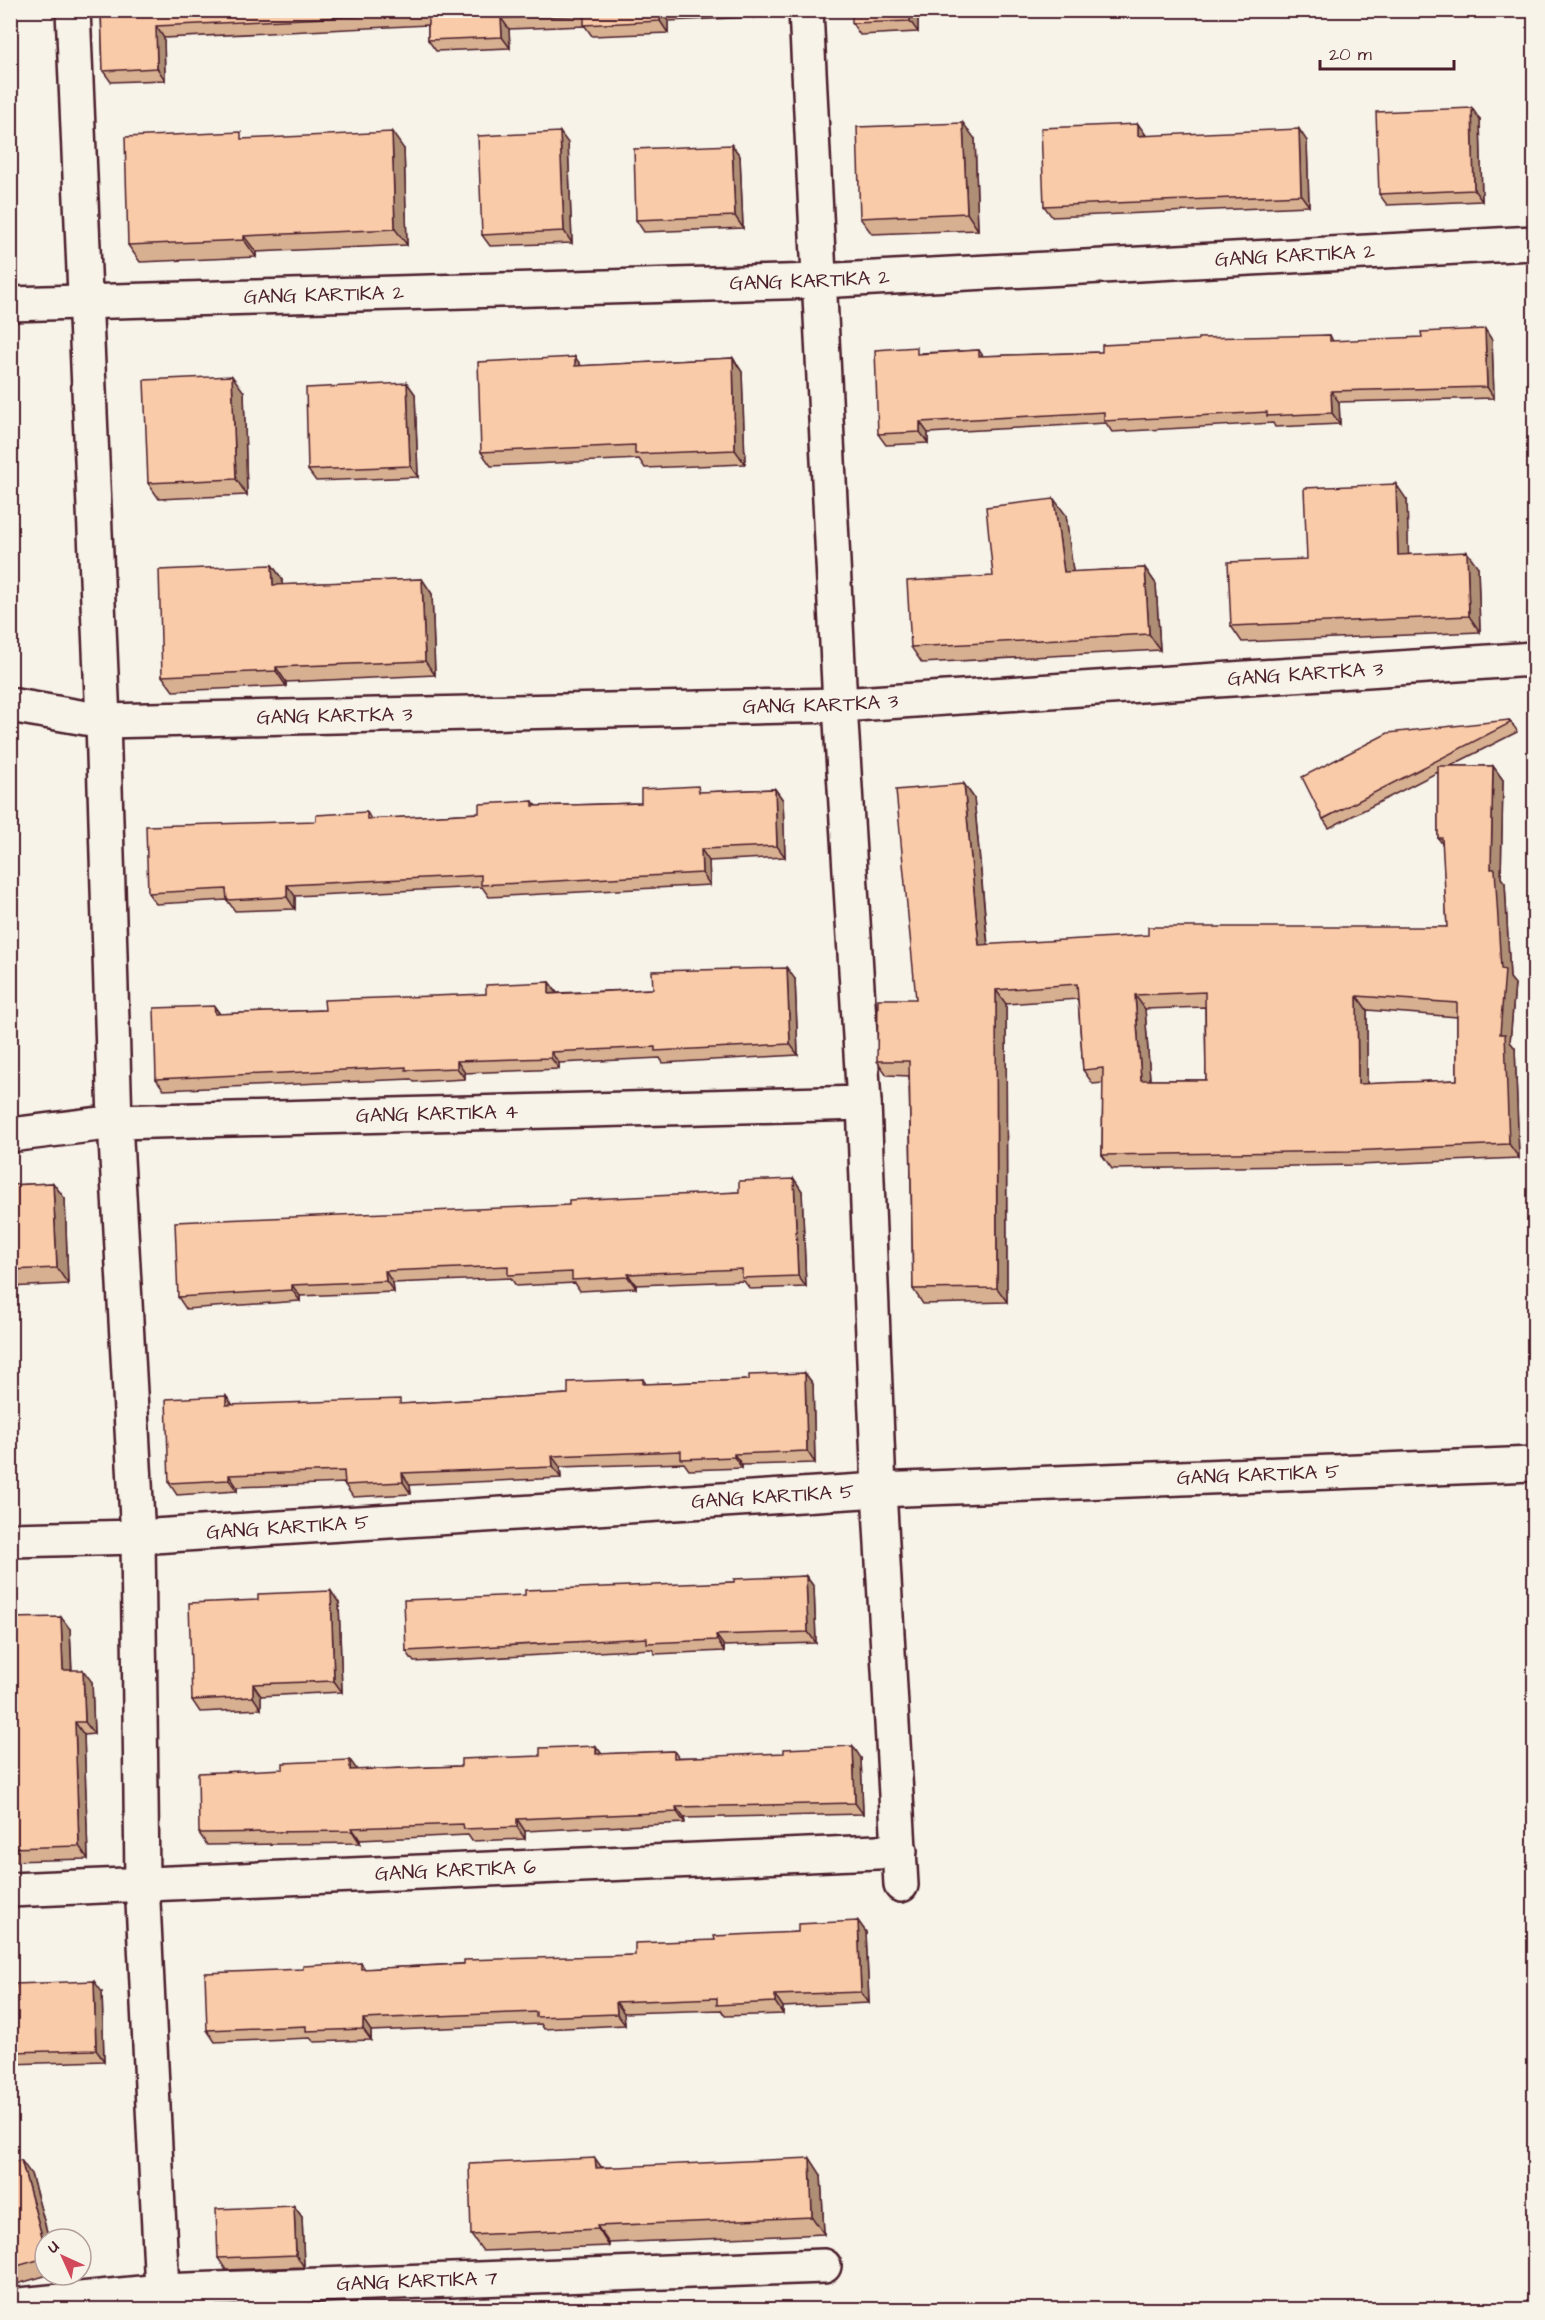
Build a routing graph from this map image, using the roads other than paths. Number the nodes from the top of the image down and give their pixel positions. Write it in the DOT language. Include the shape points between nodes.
graph roads {
  1 [pos="73,10"];
  2 [pos="806,10"];
  3 [pos="1534,243"];
  4 [pos="819,281"];
  5 [pos="85,303"];
  6 [pos="10,304"];
  7 [pos="1534,659"];
  8 [pos="10,705"];
  9 [pos="840,705"];
  10 [pos="103,721"];
  11 [pos="864,1103"];
  12 [pos="115,1122"];
  13 [pos="10,1135"];
  14 [pos="1534,1464"];
  15 [pos="879,1490"];
  16 [pos="138,1537"];
  17 [pos="10,1540"];
  18 [pos="900,1851"];
  19 [pos="142,1882"];
  20 [pos="901,1885"];
  21 [pos="10,1890"];
  22 [pos="824,2266"];
  23 [pos="162,2300"];
  24 [pos="10,2306"];
  1 -- 5 [label="street"];
  2 -- 4 [label="street"];
  3 -- 4 [label="street, GANG KARTIKA 2"];
  4 -- 5 [label="street, GANG KARTIKA 2"];
  4 -- 9 [label="street"];
  5 -- 6 [label="street, GANG KARTIKA 2"];
  5 -- 10 [label="street"];
  7 -- 9 [label="street, GANG KARTKA 3"];
  8 -- 10 [label="street, GANG KARTKA 3"];
  9 -- 10 [label="street, GANG KARTKA 3"];
  9 -- 11 [label="street"];
  10 -- 12 [label="street"];
  11 -- 12 [label="street, GANG KARTIKA 4"];
  11 -- 15 [label="street"];
  12 -- 13 [label="street, GANG KARTIKA 4"];
  12 -- 16 [label="street"];
  14 -- 15 [label="street, GANG KARTIKA 5"];
  15 -- 16 [label="street, GANG KARTIKA 5"];
  15 -- 18 [label="street"];
  16 -- 17 [label="street, GANG KARTIKA 5"];
  16 -- 19 [label="street"];
  18 -- 19 [label="street, GANG KARTIKA 6"];
  18 -- 20 [label="street"];
  19 -- 21 [label="street, GANG KARTIKA 6"];
  19 -- 23 [label="street"];
  22 -- 23 [label="street, GANG KARTIKA 7"];
  23 -- 24 [label="street, GANG KARTIKA 7"];
}
